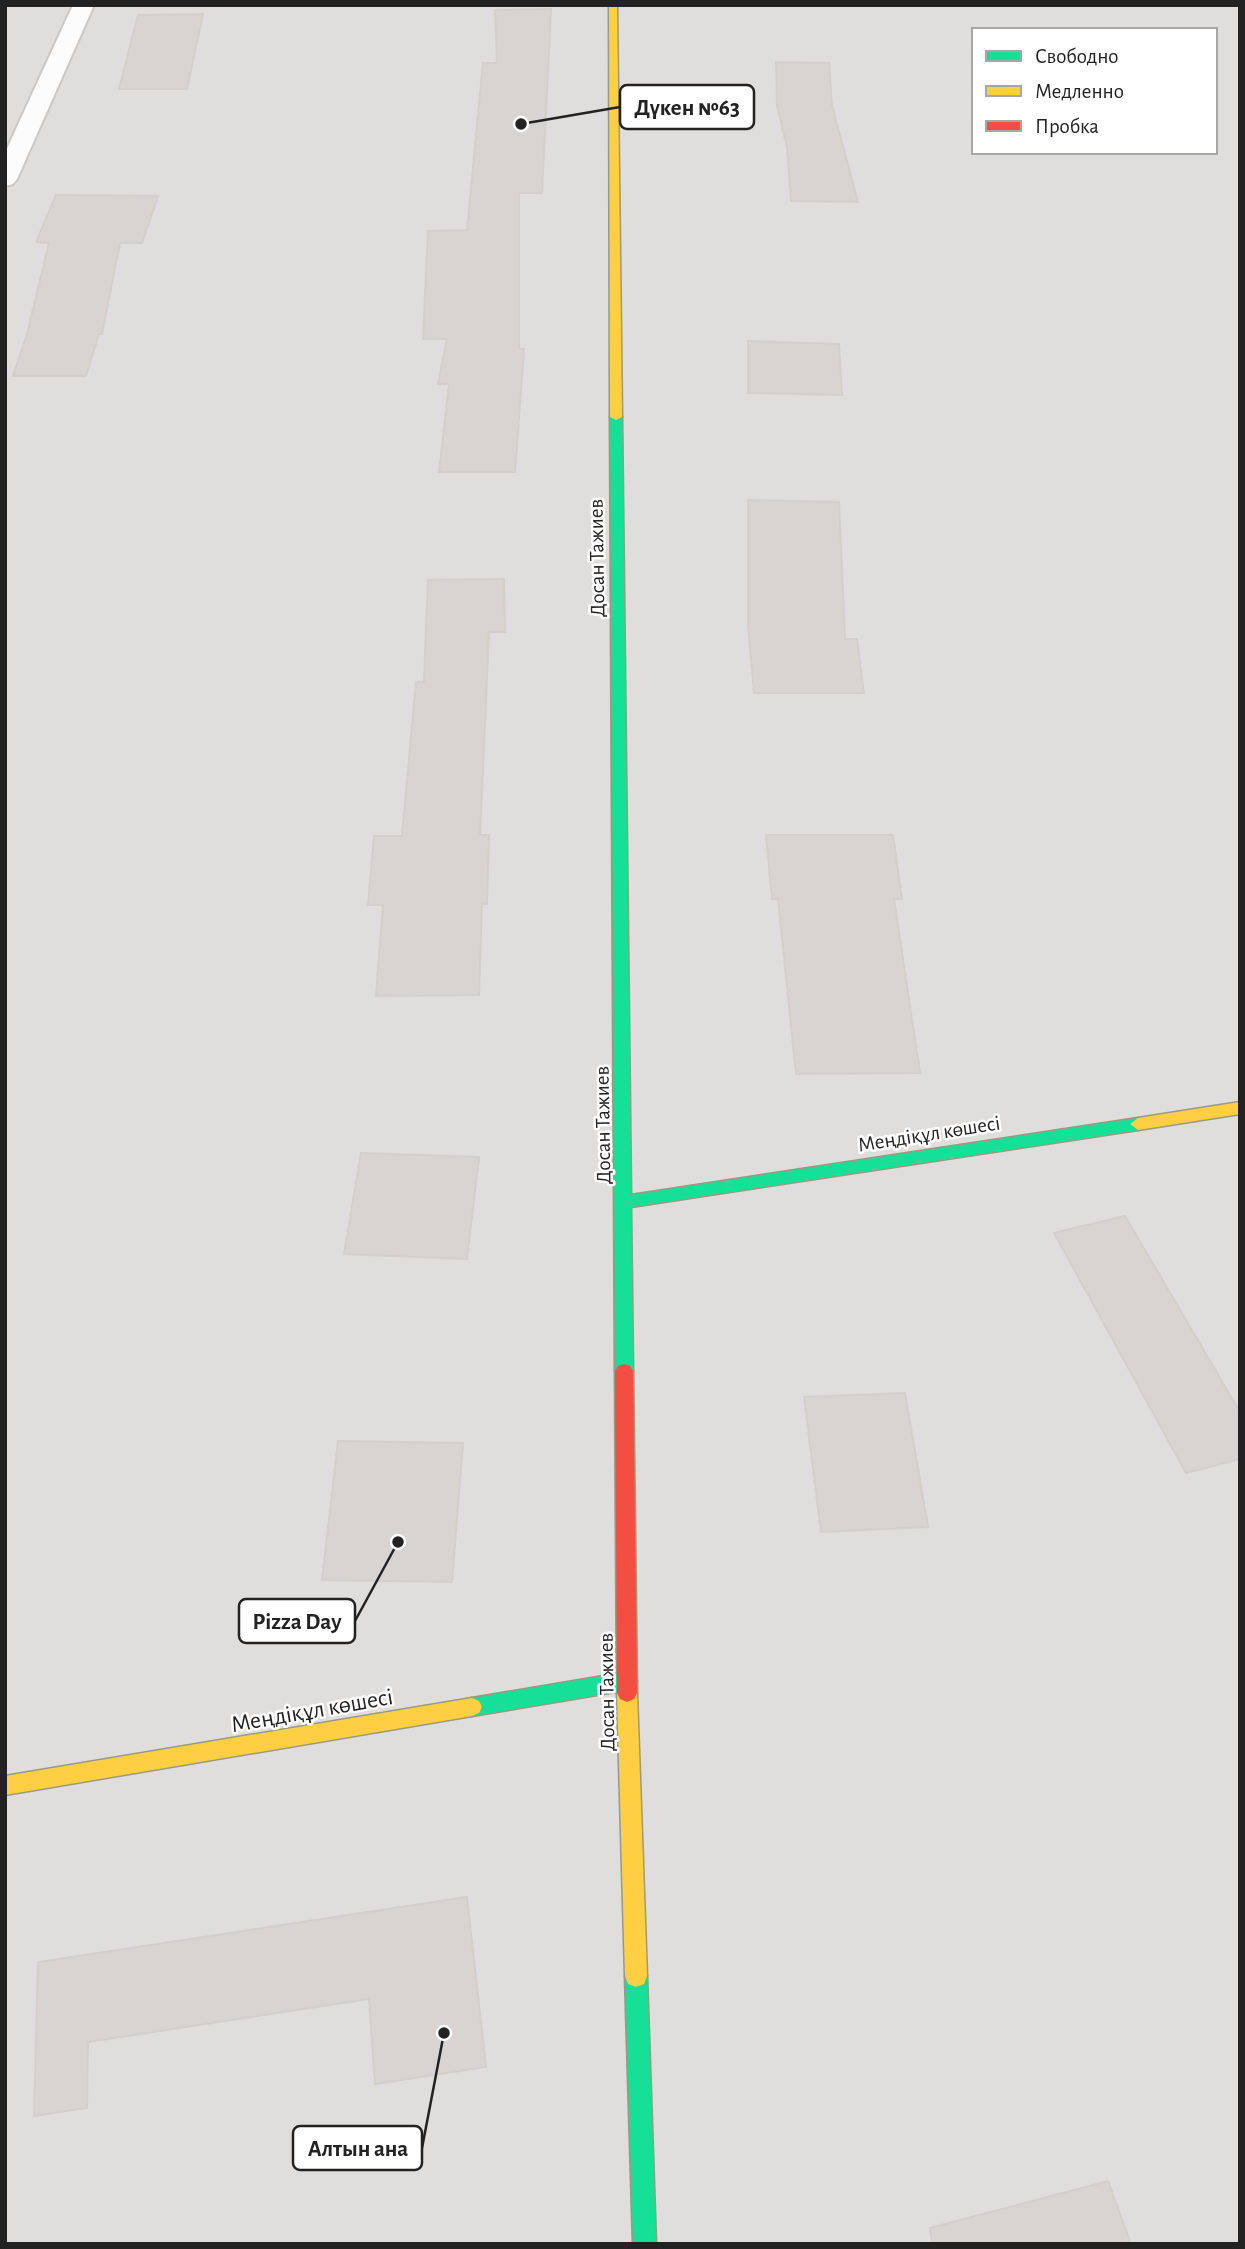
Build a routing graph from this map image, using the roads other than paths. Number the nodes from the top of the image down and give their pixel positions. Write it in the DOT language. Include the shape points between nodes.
graph roads {
  1 [pos="85,5"];
  2 [pos="613,5"];
  3 [pos="5,179"];
  4 [pos="1240,1108"];
  5 [pos="625,1202"];
  6 [pos="627,1681"];
  7 [pos="5,1786"];
  8 [pos="645,2244"];
  1 -- 3 [label="street"];
  2 -- 5 [label="street, Досан Тажиев"];
  4 -- 5 [label="street, Меңдіқұл көшесі"];
  5 -- 6 [label="street, Досан Тажиев"];
  6 -- 7 [label="street, Меңдіқұл көшесі"];
  6 -- 8 [label="street, Досан Тажиев"];
}
